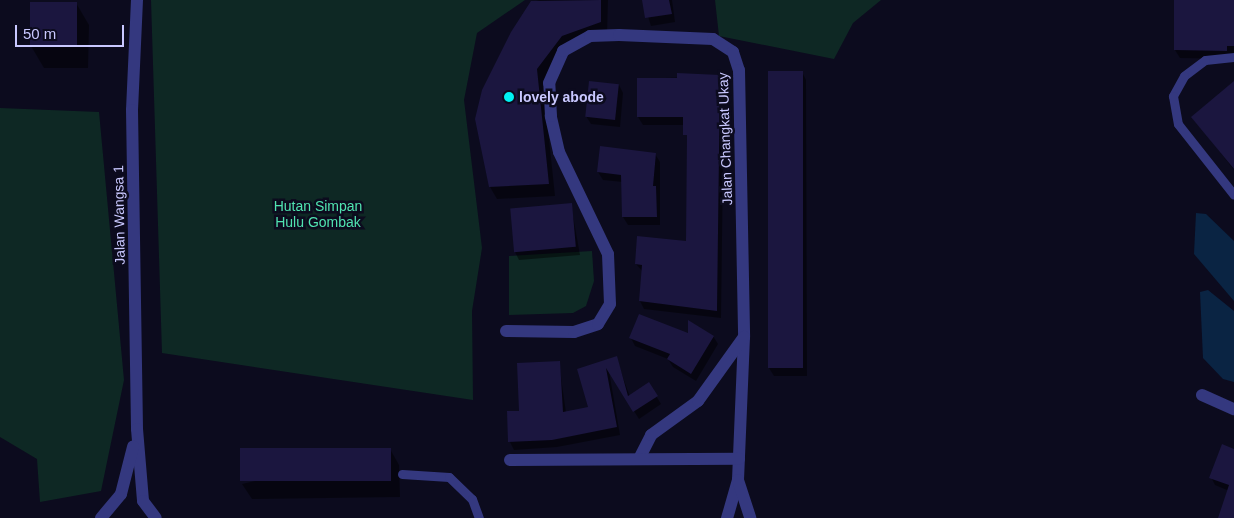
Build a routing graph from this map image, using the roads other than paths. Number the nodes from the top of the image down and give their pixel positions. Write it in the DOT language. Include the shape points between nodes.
graph roads {
  1 [pos="137,0"];
  2 [pos="1234,56"];
  3 [pos="1234,195"];
  4 [pos="506,331"];
  5 [pos="744,337"];
  6 [pos="1202,395"];
  7 [pos="1234,409"];
  8 [pos="137,430"];
  9 [pos="639,459"];
  10 [pos="738,459"];
  11 [pos="510,460"];
  12 [pos="402,474"];
  13 [pos="738,480"];
  14 [pos="101,518"];
  15 [pos="156,518"];
  16 [pos="479,518"];
  17 [pos="726,518"];
  18 [pos="750,518"];
  1 -- 8 [label="street, Jalan Wangsa 1" via="132,110"];
  2 -- 3 [label="lane" via="1205,60 1184,76 1173,96 1178,124"];
  4 -- 5 [label="street, Jalan Changkat Ukay" via="574,332 598,324 610,304 608,254 559,152 549,82 563,51 590,36 619,36 713,39 734,52 739,70"];
  5 -- 9 [label="street" via="698,401 651,435"];
  5 -- 10 [label="street, Jalan Changkat Ukay"];
  6 -- 7 [label="street"];
  8 -- 14 [label="street, Jalan Wangsa 1" via="121,494"];
  8 -- 15 [label="street, Jalan Wangsa 1" via="143,501"];
  9 -- 10 [label="street"];
  9 -- 11 [label="street"];
  10 -- 13 [label="street, Jalan Changkat Ukay"];
  12 -- 16 [label="lane" via="449,477 472,499"];
  13 -- 17 [label="street, Jalan Changkat Ukay"];
  13 -- 18 [label="street, Jalan Changkat Ukay"];
}
